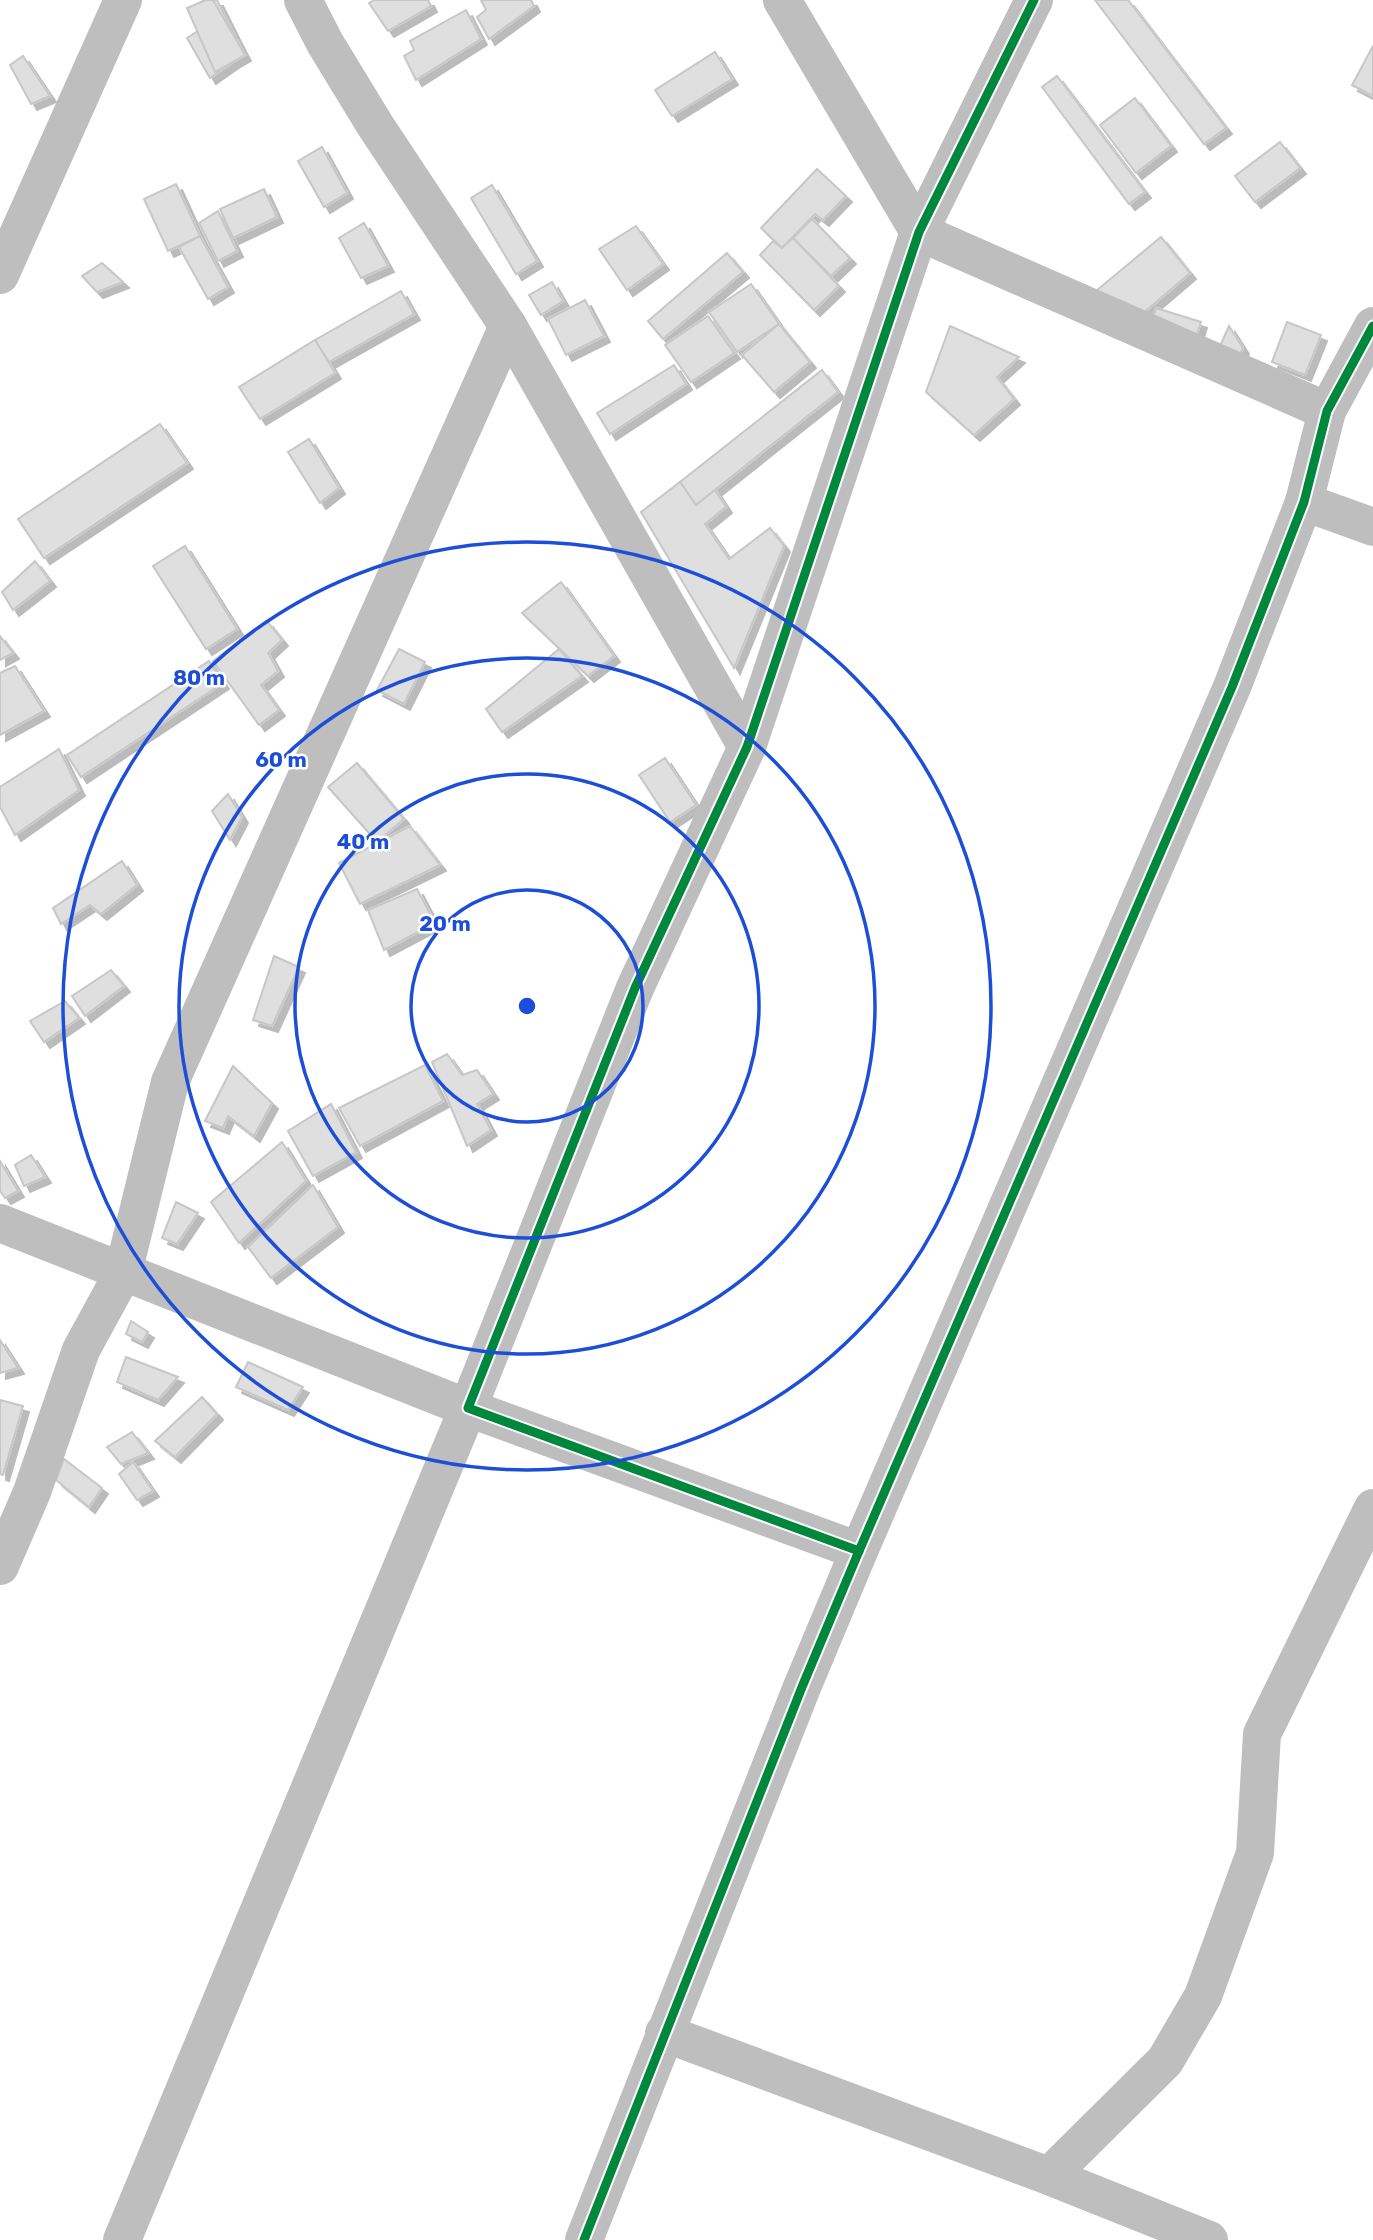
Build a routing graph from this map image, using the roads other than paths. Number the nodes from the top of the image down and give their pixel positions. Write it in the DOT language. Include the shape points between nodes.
graph roads {
  1 [pos="123,0"];
  2 [pos="303,0"];
  3 [pos="782,0"];
  4 [pos="1034,0"];
  5 [pos="919,232"];
  6 [pos="0,275"];
  7 [pos="508,326"];
  8 [pos="1373,326"];
  9 [pos="1327,411"];
  10 [pos="1304,502"];
  11 [pos="1373,527"];
  12 [pos="747,747"];
  13 [pos="0,1223"];
  14 [pos="123,1272"];
  15 [pos="468,1408"];
  16 [pos="1373,1508"];
  17 [pos="859,1551"];
  18 [pos="0,1566"];
  19 [pos="664,2033"];
  20 [pos="1049,2176"];
  21 [pos="122,2240"];
  22 [pos="584,2240"];
  23 [pos="1209,2240"];
  1 -- 6 [label="street"];
  2 -- 7 [label="street" via="375,125"];
  3 -- 5 [label="street"];
  4 -- 5 [label="street"];
  5 -- 9 [label="street"];
  5 -- 12 [label="street"];
  7 -- 12 [label="street"];
  7 -- 14 [label="street" via="170,1082"];
  8 -- 9 [label="street"];
  9 -- 10 [label="street"];
  10 -- 11 [label="street"];
  10 -- 17 [label="street" via="1232,687"];
  12 -- 15 [label="street" via="635,988"];
  13 -- 14 [label="street"];
  14 -- 15 [label="street"];
  14 -- 18 [label="street" via="81,1350 32,1492"];
  15 -- 17 [label="street"];
  15 -- 21 [label="street"];
  16 -- 20 [label="street" via="1262,1734 1255,1853 1203,1996 1165,2061"];
  17 -- 19 [label="street"];
  19 -- 20 [label="street"];
  19 -- 22 [label="street"];
  20 -- 23 [label="street"];
}
